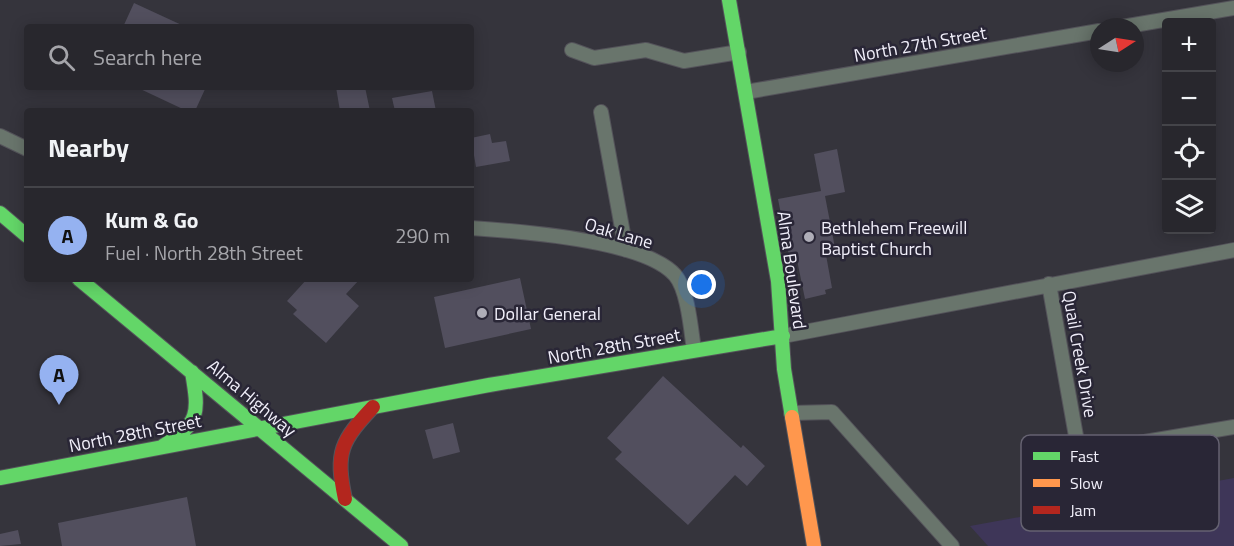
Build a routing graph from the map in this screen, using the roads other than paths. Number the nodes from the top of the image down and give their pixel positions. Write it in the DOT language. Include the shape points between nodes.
graph roads {
  1 [pos="729,0"];
  2 [pos="1234,8"];
  3 [pos="1144,23"];
  4 [pos="1090,33"];
  5 [pos="572,50"];
  6 [pos="739,52"];
  7 [pos="746,92"];
  8 [pos="601,112"];
  9 [pos="0,136"];
  10 [pos="24,148"];
  11 [pos="0,213"];
  12 [pos="474,228"];
  13 [pos="24,233"];
  14 [pos="626,250"];
  15 [pos="1234,250"];
  16 [pos="83,282"];
  17 [pos="1049,284"];
  18 [pos="783,336"];
  19 [pos="694,350"];
  20 [pos="192,372"];
  21 [pos="373,407"];
  22 [pos="791,413"];
  23 [pos="259,427"];
  24 [pos="1234,428"];
  25 [pos="1076,435"];
  26 [pos="1191,435"];
  27 [pos="163,446"];
  28 [pos="0,478"];
  29 [pos="345,499"];
  30 [pos="401,546"];
  31 [pos="814,546"];
  32 [pos="952,546"];
  1 -- 6 [label="street, Alma Boulevard"];
  2 -- 3 [label="street"];
  4 -- 7 [label="street, North 27th Street"];
  5 -- 6 [label="street" via="594,58 646,50 684,61"];
  6 -- 7 [label="street, Alma Boulevard"];
  7 -- 18 [label="street, Alma Boulevard" via="778,281"];
  8 -- 14 [label="street"];
  9 -- 10 [label="street"];
  11 -- 13 [label="street"];
  12 -- 14 [label="street, Oak Lane" via="549,234"];
  14 -- 19 [label="street, Oak Lane" via="661,264 675,275 683,291"];
  15 -- 17 [label="street, North 28th Street"];
  16 -- 20 [label="street, Alma Highway"];
  17 -- 18 [label="street, North 28th Street"];
  17 -- 25 [label="street, Quail Creek Drive"];
  18 -- 19 [label="street, North 28th Street"];
  18 -- 22 [label="street, Alma Boulevard"];
  19 -- 21 [label="street, North 28th Street"];
  20 -- 23 [label="street, Alma Highway"];
  20 -- 27 [label="street" via="198,404 192,423 183,434"];
  21 -- 23 [label="street, North 28th Street"];
  21 -- 29 [label="street" via="345,439 339,452"];
  22 -- 31 [label="street, Alma Boulevard"];
  22 -- 32 [label="street" via="832,412"];
  23 -- 27 [label="street, North 28th Street"];
  23 -- 29 [label="street, Alma Highway"];
  24 -- 26 [label="street, Quail Creek Drive"];
  27 -- 28 [label="street, North 28th Street"];
  29 -- 30 [label="street, Alma Highway"];
}
